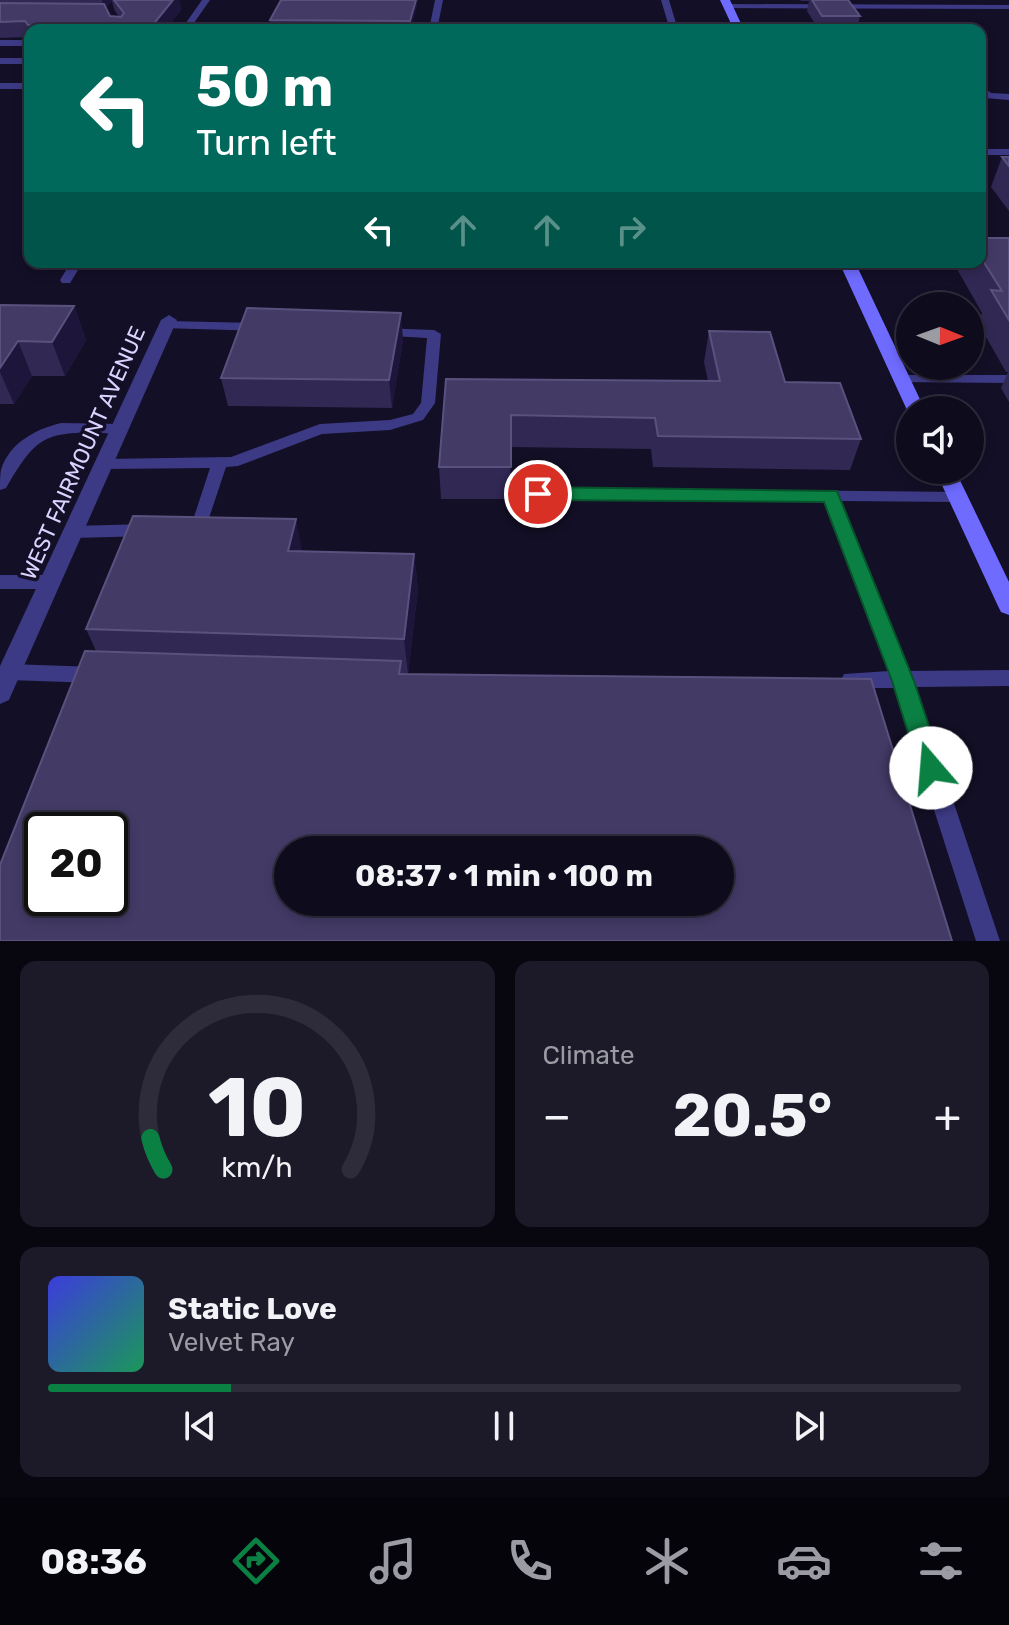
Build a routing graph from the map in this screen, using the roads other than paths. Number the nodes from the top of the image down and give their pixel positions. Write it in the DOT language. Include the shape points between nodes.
graph roads {
  1 [pos="206,0"];
  2 [pos="439,0"];
  3 [pos="665,0"];
  4 [pos="727,3"];
  5 [pos="1009,7"];
  6 [pos="189,24"];
  7 [pos="434,24"];
  8 [pos="672,24"];
  9 [pos="736,24"];
  10 [pos="0,43"];
  11 [pos="24,43"];
  12 [pos="0,61"];
  13 [pos="24,61"];
  14 [pos="0,86"];
  15 [pos="24,86"];
  16 [pos="986,94"];
  17 [pos="1009,97"];
  18 [pos="986,152"];
  19 [pos="1009,152"];
  20 [pos="73,268"];
  21 [pos="850,268"];
  22 [pos="66,280"];
  23 [pos="168,322"];
  24 [pos="280,328"];
  25 [pos="357,331"];
  26 [pos="896,366"];
  27 [pos="984,379"];
  28 [pos="1009,379"];
  29 [pos="120,429"];
  30 [pos="220,462"];
  31 [pos="104,464"];
  32 [pos="0,484"];
  33 [pos="951,484"];
  34 [pos="538,494"];
  35 [pos="831,495"];
  36 [pos="957,496"];
  37 [pos="73,532"];
  38 [pos="1002,576"];
  39 [pos="0,582"];
  40 [pos="50,582"];
  41 [pos="1009,606"];
  42 [pos="9,672"];
  43 [pos="118,675"];
  44 [pos="1009,678"];
  45 [pos="832,680"];
  46 [pos="903,681"];
  47 [pos="0,693"];
  48 [pos="988,941"];
  1 -- 6 [label="lane"];
  2 -- 7 [label="lane"];
  3 -- 8 [label="lane"];
  4 -- 5 [label="lane"];
  4 -- 9 [label="main road"];
  10 -- 11 [label="lane"];
  12 -- 13 [label="lane"];
  14 -- 15 [label="lane"];
  16 -- 17 [label="lane"];
  18 -- 19 [label="lane"];
  20 -- 22 [label="lane"];
  21 -- 26 [label="main road"];
  23 -- 24 [label="lane"];
  23 -- 29 [label="street, WEST FAIRMOUNT AVENUE"];
  25 -- 30 [label="lane" via="434,334 428,403 418,417 390,425 320,429"];
  27 -- 28 [label="lane"];
  29 -- 31 [label="street, WEST FAIRMOUNT AVENUE"];
  29 -- 32 [label="lane" via="57,428 38,435 19,449"];
  30 -- 31 [label="lane"];
  30 -- 37 [label="lane" via="198,529"];
  31 -- 37 [label="street, WEST FAIRMOUNT AVENUE"];
  33 -- 36 [label="main road"];
  34 -- 35 [label="lane"];
  35 -- 36 [label="lane"];
  35 -- 46 [label="lane"];
  36 -- 38 [label="main road"];
  37 -- 40 [label="street, WEST FAIRMOUNT AVENUE"];
  38 -- 41 [label="main road"];
  39 -- 40 [label="lane"];
  40 -- 42 [label="street, WEST FAIRMOUNT AVENUE"];
  42 -- 43 [label="lane"];
  42 -- 47 [label="street, WEST FAIRMOUNT AVENUE"];
  44 -- 46 [label="lane"];
  45 -- 46 [label="lane"];
  46 -- 48 [label="lane"];
}
